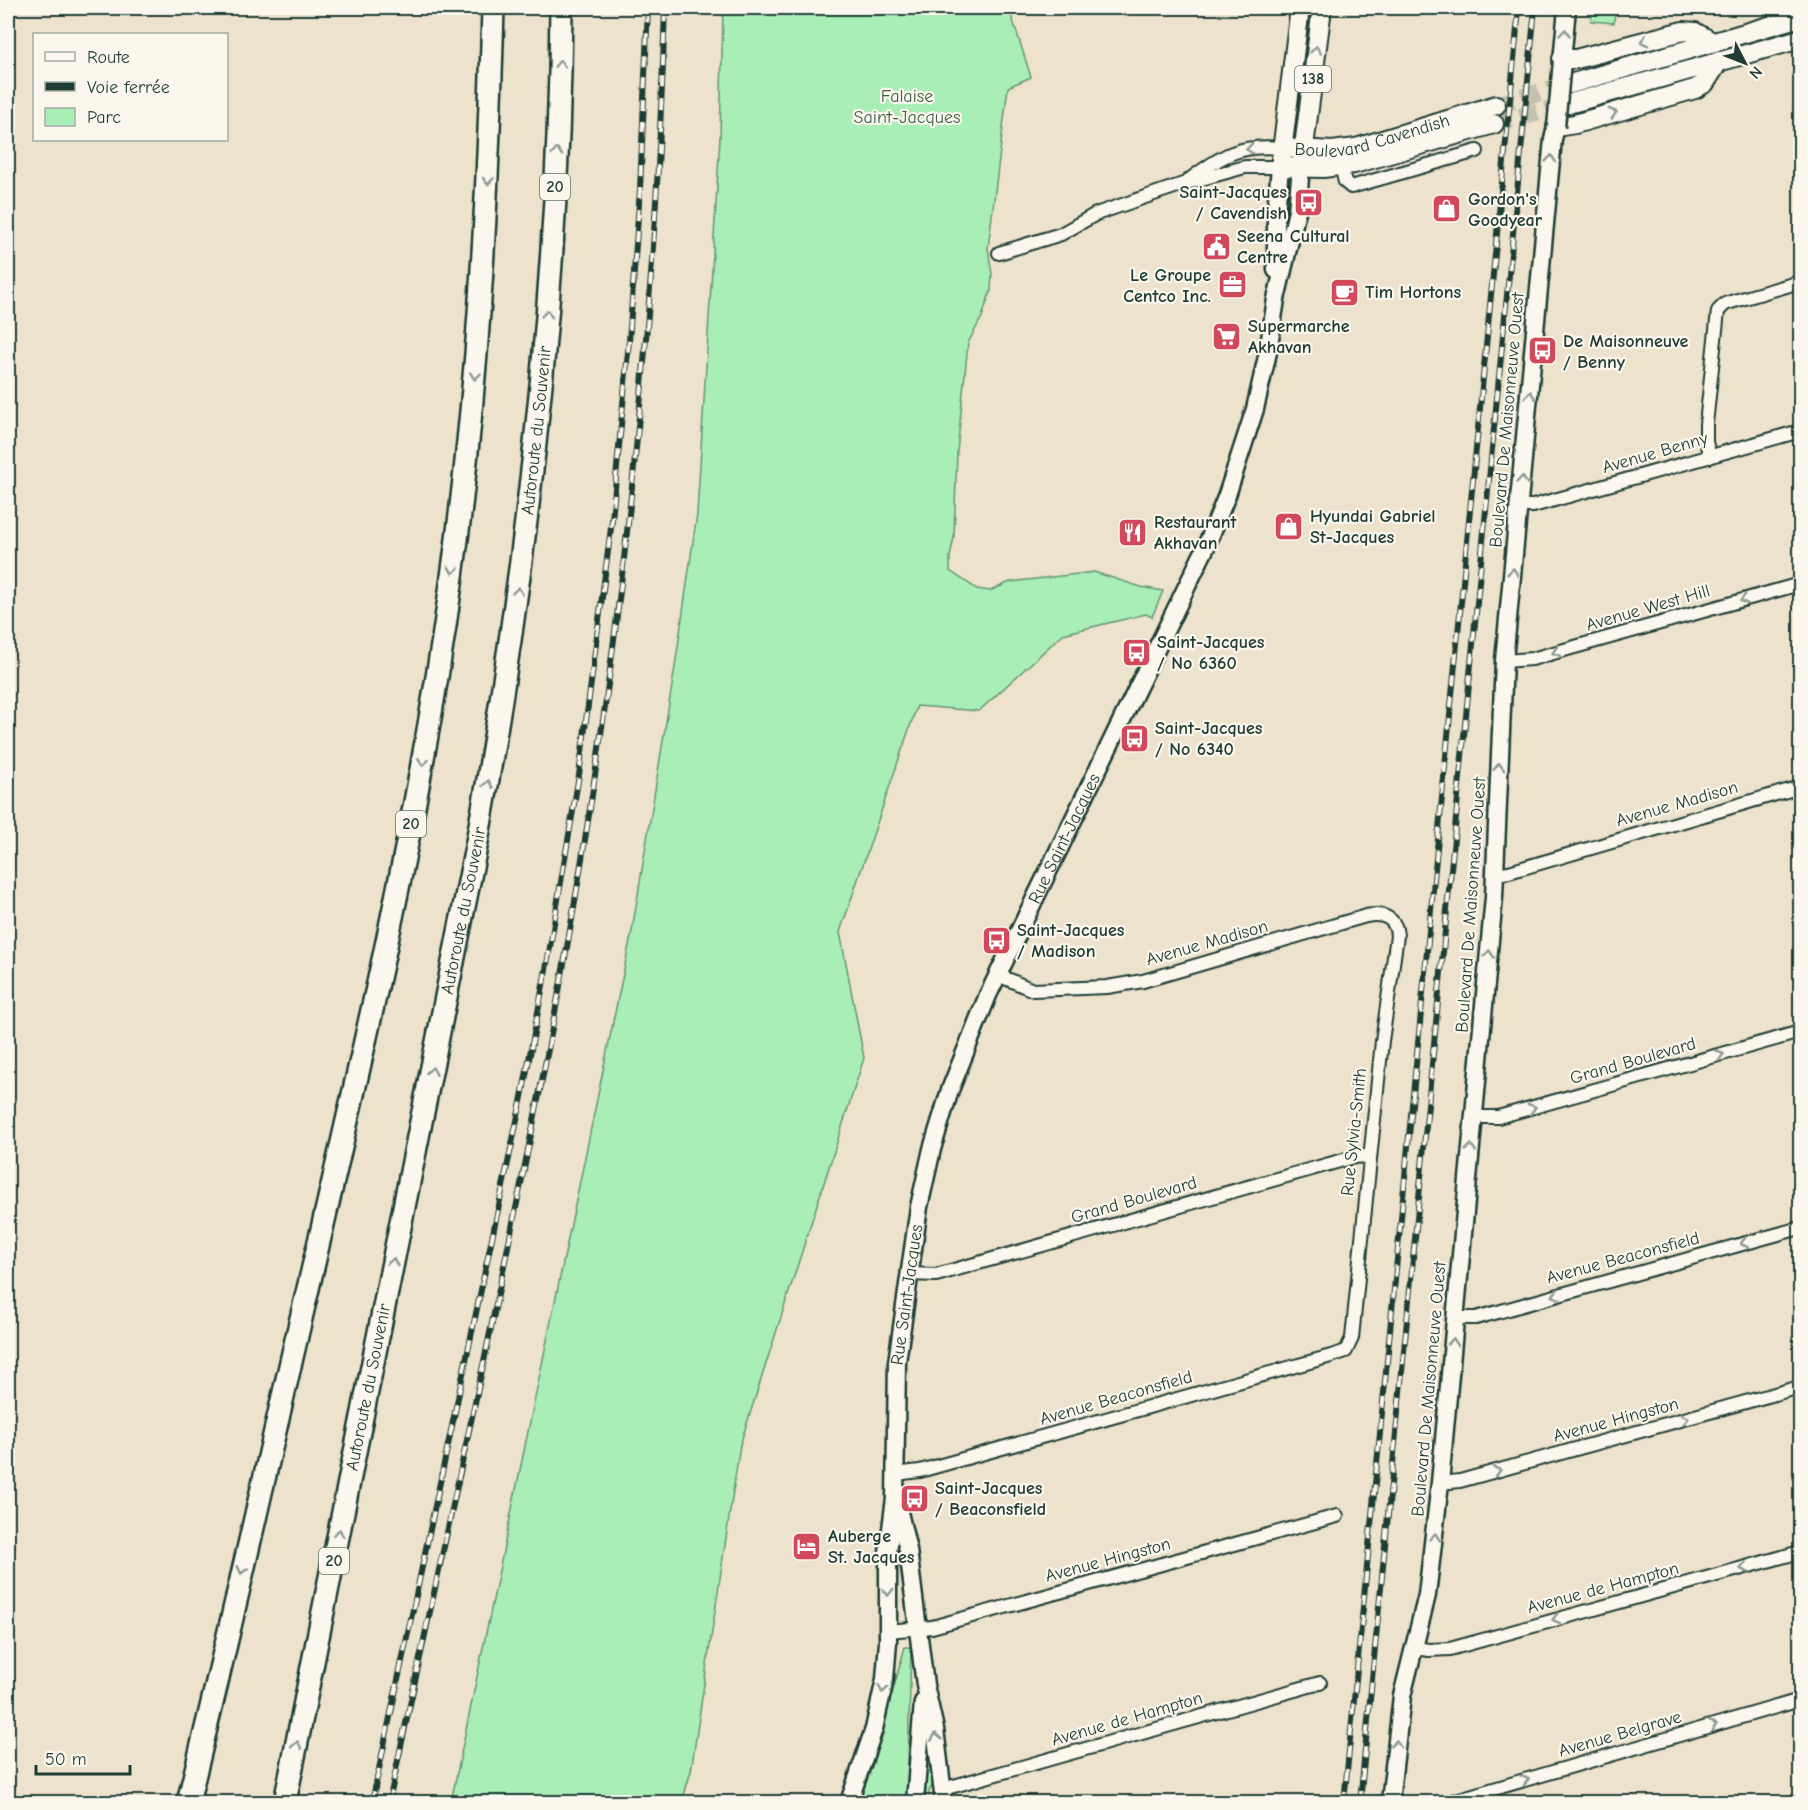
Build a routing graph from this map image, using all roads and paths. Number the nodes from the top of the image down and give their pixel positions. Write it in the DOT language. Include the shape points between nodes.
graph roads {
  1 [pos="484,8"];
  2 [pos="493,8"];
  3 [pos="561,8"];
  4 [pos="1300,8"];
  5 [pos="1322,8"];
  6 [pos="1567,8"];
  7 [pos="1800,17"];
  8 [pos="1800,39"];
  9 [pos="1713,42"];
  10 [pos="1719,62"];
  11 [pos="1564,72"];
  12 [pos="1568,104"];
  13 [pos="1496,105"];
  14 [pos="490,123"];
  15 [pos="1494,124"];
  16 [pos="1556,127"];
  17 [pos="1282,148"];
  18 [pos="1478,151"];
  19 [pos="1302,159"];
  20 [pos="1341,166"];
  21 [pos="1280,167"];
  22 [pos="1183,184"];
  23 [pos="999,253"];
  24 [pos="1800,282"];
  25 [pos="1276,299"];
  26 [pos="1800,431"];
  27 [pos="1710,456"];
  28 [pos="1519,506"];
  29 [pos="1800,584"];
  30 [pos="1504,661"];
  31 [pos="1800,787"];
  32 [pos="1495,874"];
  33 [pos="1390,918"];
  34 [pos="998,975"];
  35 [pos="1800,1032"];
  36 [pos="1475,1117"];
  37 [pos="1369,1156"];
  38 [pos="1800,1228"];
  39 [pos="908,1274"];
  40 [pos="1455,1318"];
  41 [pos="1346,1351"];
  42 [pos="1800,1387"];
  43 [pos="895,1474"];
  44 [pos="1440,1483"];
  45 [pos="896,1498"];
  46 [pos="1337,1516"];
  47 [pos="1800,1552"];
  48 [pos="917,1629"];
  49 [pos="888,1631"];
  50 [pos="1414,1648"];
  51 [pos="1320,1683"];
  52 [pos="925,1685"];
  53 [pos="1800,1700"];
  54 [pos="190,1796"];
  55 [pos="944,1796"];
  56 [pos="285,1803"];
  57 [pos="849,1803"];
  58 [pos="915,1803"];
  59 [pos="1390,1803"];
  60 [pos="1449,1803"];
  1 -- 14 [label="highway"];
  2 -- 14 [label="highway, 20"];
  56 -- 3 [label="highway, Autoroute du Souvenir / 20, one-way" via="475,853 507,673 547,325"];
  4 -- 17 [label="main road, Rue Saint-Jacques / 138"];
  19 -- 5 [label="main road, Rue Saint-Jacques / 138, one-way"];
  11 -- 6 [label="main road, Boulevard De Maisonneuve Ouest, one-way"];
  7 -- 9 [label="main road"];
  8 -- 10 [label="main road"];
  9 -- 11 [label="main road" via="1685,52"];
  9 -- 11 [label="main road, one-way" via="1695,32 1683,31 1576,59"];
  10 -- 12 [label="main road"];
  16 -- 10 [label="main road, one-way" via="1695,89 1705,83"];
  11 -- 16 [label="main road, Boulevard De Maisonneuve Ouest, bridge"];
  13 -- 19 [label="main road, Boulevard Cavendish" via="1356,148"];
  14 -- 54 [label="highway, 20, one-way" via="481,300 465,474 424,757 379,981"];
  15 -- 20 [label="main road, Boulevard Cavendish"];
  28 -- 16 [label="main road, Boulevard De Maisonneuve Ouest, one-way"];
  17 -- 19 [label="main road, Boulevard Cavendish"];
  17 -- 21 [label="main road, Rue Saint-Jacques / 138"];
  17 -- 22 [label="street, Boulevard Cavendish, one-way" via="1257,147 1231,153"];
  18 -- 20 [label="street, Boulevard Cavendish" via="1352,187 1345,182"];
  19 -- 20 [label="main road, Boulevard Cavendish"];
  19 -- 21 [label="main road, Boulevard Cavendish"];
  19 -- 25 [label="main road, Rue Saint-Jacques" via="1297,211"];
  21 -- 22 [label="street, Boulevard Cavendish" via="1245,167"];
  21 -- 25 [label="main road, Rue Saint-Jacques"];
  22 -- 23 [label="street, Boulevard Cavendish" via="1096,214 1061,234"];
  24 -- 27 [label="street" via="1725,304 1718,311 1706,424"];
  25 -- 34 [label="main road, Rue Saint-Jacques" via="1252,420 1221,512"];
  26 -- 27 [label="street, Avenue Benny"];
  27 -- 28 [label="street, Avenue Benny" via="1533,506"];
  30 -- 28 [label="main road, Boulevard De Maisonneuve Ouest, one-way"];
  29 -- 30 [label="street, Avenue West Hill, one-way" via="1532,659"];
  32 -- 30 [label="main road, Boulevard De Maisonneuve Ouest, one-way"];
  31 -- 32 [label="street, Avenue Madison"];
  36 -- 32 [label="main road, Boulevard De Maisonneuve Ouest, one-way"];
  33 -- 34 [label="street, Avenue Madison" via="1366,916 1118,986 1034,990"];
  33 -- 37 [label="street, Rue Sylvia-Smith" via="1397,936"];
  34 -- 39 [label="main road, Rue Saint-Jacques" via="962,1057 938,1129 920,1198"];
  36 -- 35 [label="street, Grand Boulevard, one-way" via="1504,1116"];
  40 -- 36 [label="main road, Boulevard De Maisonneuve Ouest, one-way"];
  37 -- 39 [label="street, Grand Boulevard" via="1354,1157 936,1275"];
  37 -- 41 [label="street, Rue Sylvia-Smith" via="1352,1338"];
  38 -- 40 [label="street, Avenue Beaconsfield, one-way" via="1476,1318"];
  39 -- 43 [label="main road, Rue Saint-Jacques" via="897,1362"];
  44 -- 40 [label="main road, Boulevard De Maisonneuve Ouest, one-way"];
  41 -- 43 [label="street, Avenue Beaconsfield" via="915,1473"];
  44 -- 42 [label="street, Avenue Hingston, one-way" via="1460,1481"];
  43 -- 45 [label="main road, Rue Saint-Jacques"];
  50 -- 44 [label="main road, Boulevard De Maisonneuve Ouest, one-way" via="1430,1580"];
  45 -- 48 [label="main road, Rue Saint-Jacques" via="908,1550"];
  45 -- 49 [label="main road, Rue Saint-Jacques, one-way" via="888,1552"];
  46 -- 48 [label="street, Avenue Hingston"];
  47 -- 50 [label="street, Avenue de Hampton, one-way" via="1450,1649"];
  48 -- 49 [label="street, Avenue Hingston"];
  48 -- 52 [label="main road, Rue Saint-Jacques"];
  49 -- 57 [label="main road, Rue Saint-Jacques, one-way" via="878,1714"];
  59 -- 50 [label="main road, Boulevard De Maisonneuve Ouest, one-way" via="1402,1696"];
  51 -- 55 [label="street, Avenue de Hampton"];
  55 -- 52 [label="main road, one-way"];
  52 -- 58 [label="main road"];
  60 -- 53 [label="street, Avenue Belgrave, one-way"];
}
